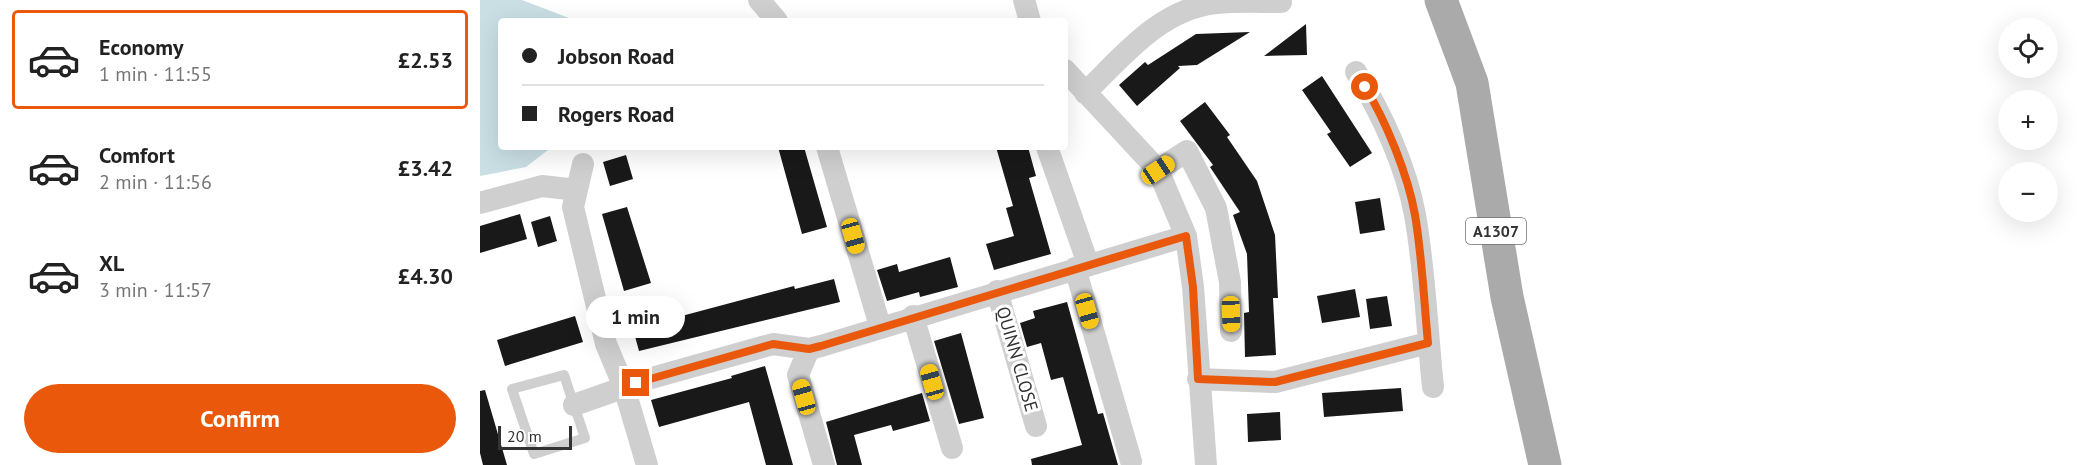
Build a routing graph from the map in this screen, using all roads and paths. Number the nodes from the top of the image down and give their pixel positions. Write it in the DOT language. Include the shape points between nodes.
graph roads {
  1 [pos="759,0"];
  2 [pos="1024,0"];
  3 [pos="1441,0"];
  4 [pos="1281,2"];
  5 [pos="774,18"];
  6 [pos="1029,18"];
  7 [pos="1356,72"];
  8 [pos="1068,73"];
  9 [pos="1085,93"];
  10 [pos="828,150"];
  11 [pos="1048,150"];
  12 [pos="583,164"];
  13 [pos="1158,170"];
  14 [pos="577,190"];
  15 [pos="480,203"];
  16 [pos="1186,236"];
  17 [pos="1082,266"];
  18 [pos="1230,282"];
  19 [pos="1193,287"];
  20 [pos="997,291"];
  21 [pos="913,316"];
  22 [pos="880,326"];
  23 [pos="1232,331"];
  24 [pos="1428,343"];
  25 [pos="809,349"];
  26 [pos="1198,379"];
  27 [pos="624,387"];
  28 [pos="1433,387"];
  29 [pos="574,405"];
  30 [pos="1036,426"];
  31 [pos="952,448"];
  32 [pos="1131,461"];
  33 [pos="647,465"];
  34 [pos="824,465"];
  35 [pos="1206,465"];
  36 [pos="1545,465"];
  1 -- 5 [label="street"];
  2 -- 6 [label="street"];
  3 -- 36 [label="main road, A1307" via="1472,83 1508,297"];
  4 -- 9 [label="street" via="1215,3 1178,12 1140,39"];
  7 -- 24 [label="street" via="1374,101 1415,214"];
  8 -- 9 [label="street"];
  9 -- 13 [label="street"];
  10 -- 22 [label="street"];
  11 -- 17 [label="street"];
  12 -- 14 [label="street"];
  13 -- 16 [label="street"];
  13 -- 18 [label="street" via="1186,151 1216,208"];
  14 -- 15 [label="street" via="542,186"];
  14 -- 27 [label="street" via="573,207 606,344"];
  16 -- 17 [label="street"];
  16 -- 19 [label="street"];
  17 -- 20 [label="street"];
  17 -- 32 [label="street"];
  18 -- 19 [label="street"];
  18 -- 23 [label="street"];
  19 -- 26 [label="street"];
  20 -- 21 [label="street"];
  20 -- 30 [label="street, QUINN CLOSE"];
  21 -- 22 [label="street"];
  21 -- 31 [label="street"];
  22 -- 25 [label="street"];
  24 -- 26 [label="street" via="1275,382"];
  24 -- 28 [label="street"];
  25 -- 27 [label="street" via="773,344"];
  25 -- 34 [label="street" via="798,375"];
  26 -- 35 [label="street"];
  27 -- 29 [label="street"];
  27 -- 33 [label="street"];
  29 -- 29 [label="lane" via="564,375 512,389 534,454 585,438"];
}
